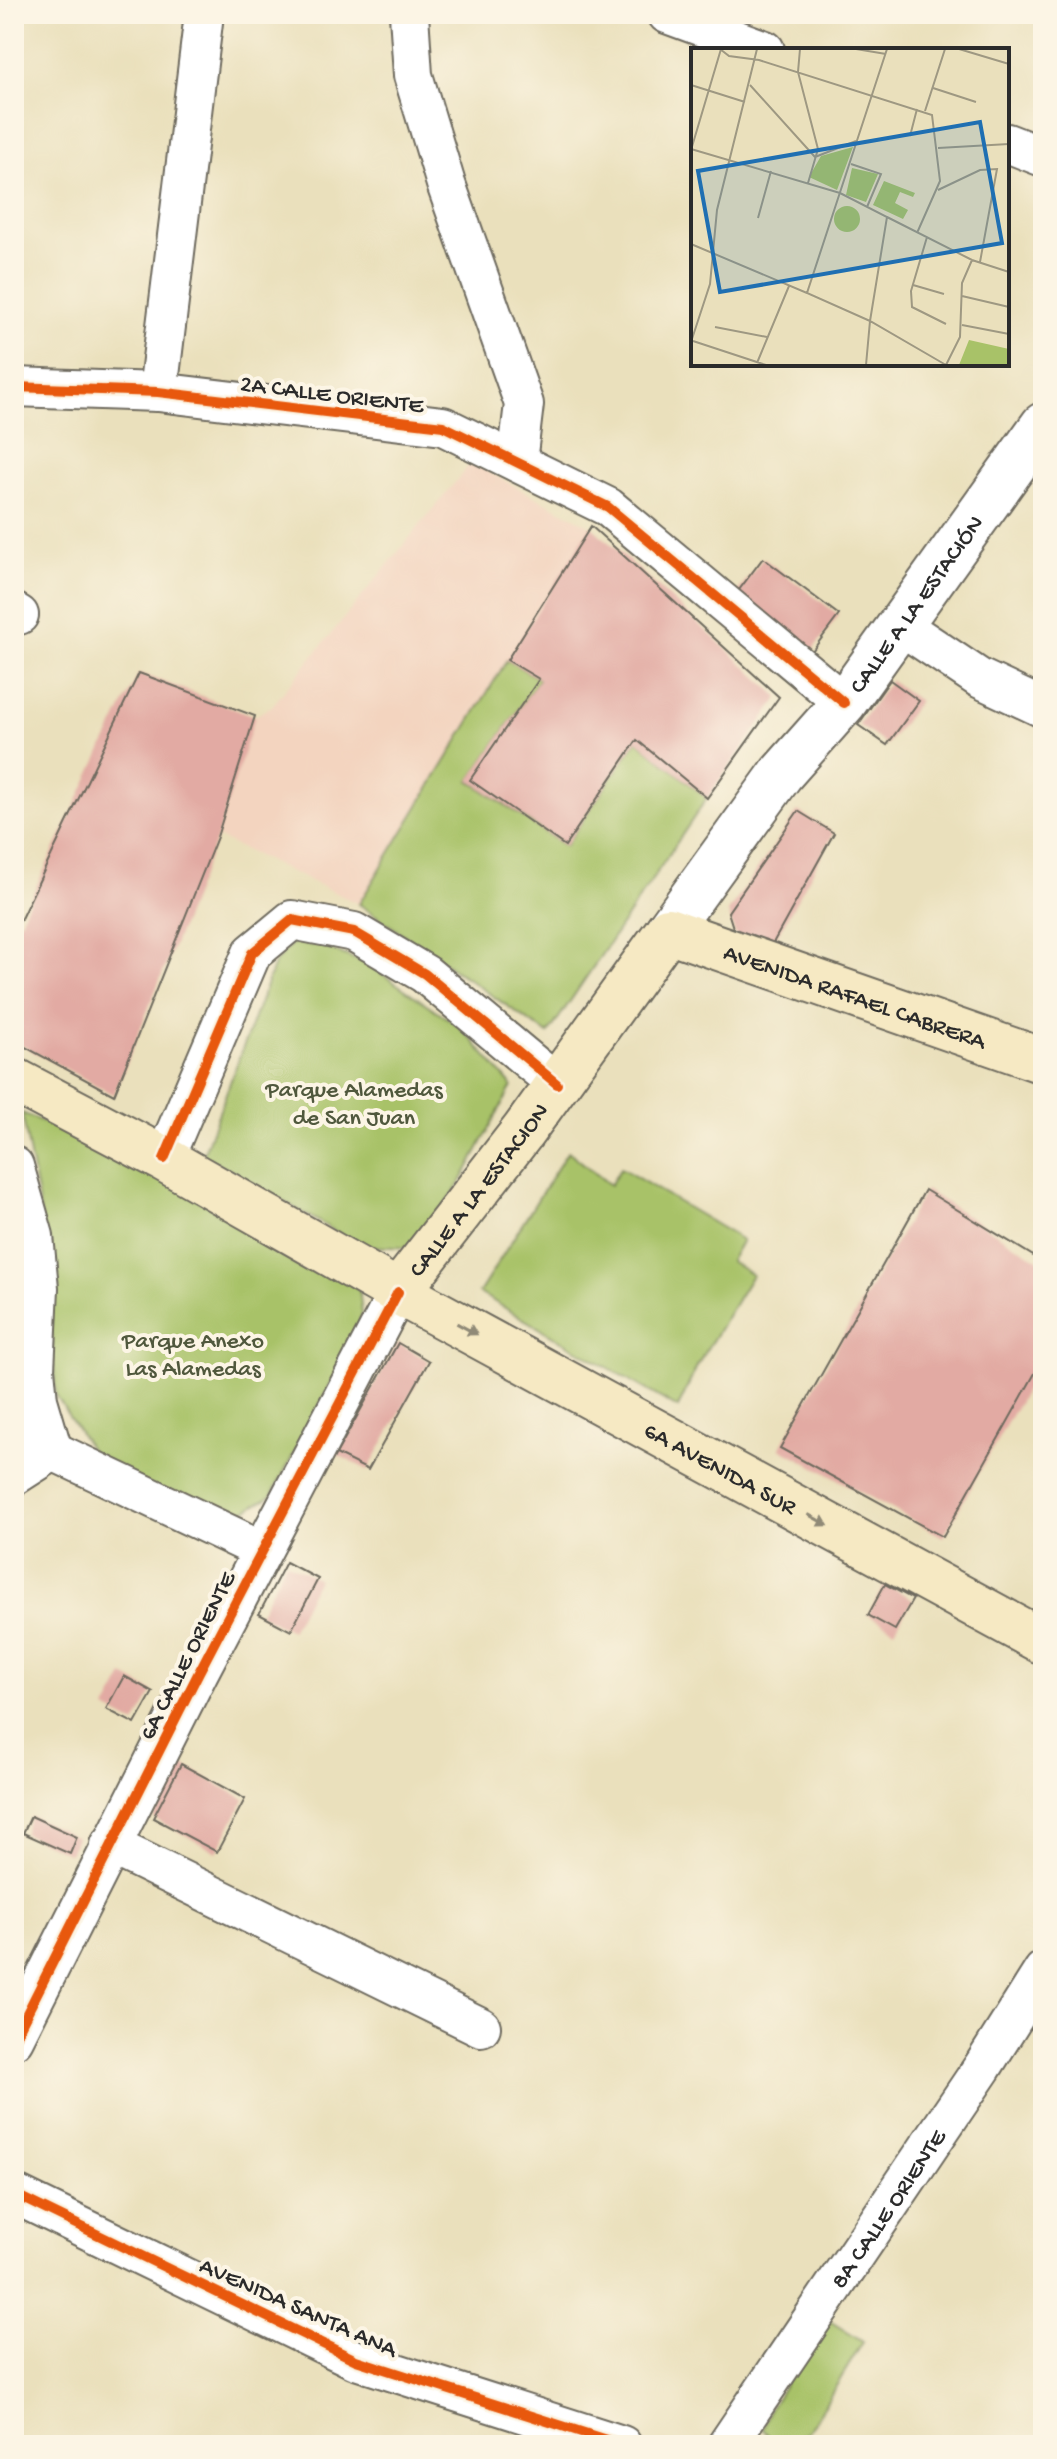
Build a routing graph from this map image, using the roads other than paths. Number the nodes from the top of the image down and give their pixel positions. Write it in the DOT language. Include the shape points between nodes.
graph roads {
  1 [pos="204,14"];
  2 [pos="409,14"];
  3 [pos="667,14"];
  4 [pos="760,48"];
  5 [pos="1009,144"];
  6 [pos="1043,157"];
  7 [pos="14,387"];
  8 [pos="158,392"];
  9 [pos="1043,425"];
  10 [pos="517,462"];
  11 [pos="900,625"];
  12 [pos="844,703"];
  13 [pos="1043,708"];
  14 [pos="668,930"];
  15 [pos="1043,1061"];
  16 [pos="14,1080"];
  17 [pos="557,1084"];
  18 [pos="164,1159"];
  19 [pos="14,1166"];
  20 [pos="398,1292"];
  21 [pos="14,1425"];
  22 [pos="53,1451"];
  23 [pos="14,1476"];
  24 [pos="262,1550"];
  25 [pos="1043,1642"];
  26 [pos="110,1845"];
  27 [pos="1043,1971"];
  28 [pos="481,2027"];
  29 [pos="14,2039"];
  30 [pos="14,2194"];
  31 [pos="622,2445"];
  32 [pos="727,2445"];
  1 -- 8 [label="street"];
  2 -- 10 [label="street" via="413,75 524,404"];
  3 -- 4 [label="street"];
  5 -- 6 [label="street"];
  7 -- 8 [label="street, 2A CALLE ORIENTE"];
  8 -- 10 [label="street, 2A CALLE ORIENTE" via="443,426"];
  9 -- 11 [label="street, CALLE A LA ESTACIÓN"];
  10 -- 12 [label="street, 2A CALLE ORIENTE" via="608,507"];
  11 -- 12 [label="street, CALLE A LA ESTACIÓN"];
  11 -- 13 [label="street" via="979,678"];
  12 -- 14 [label="street, CALLE A LA ESTACIÓN" via="781,774"];
  14 -- 15 [label="main road, AVENIDA RAFAEL CABRERA"];
  14 -- 17 [label="main road, CALLE A LA ESTACION"];
  16 -- 18 [label="main road, 6A AVENIDA SUR"];
  17 -- 18 [label="street" via="425,974 354,932 292,920 252,953"];
  17 -- 20 [label="main road, CALLE A LA ESTACION"];
  18 -- 20 [label="main road, 6A AVENIDA SUR"];
  19 -- 22 [label="street" via="34,1236 39,1288 35,1369"];
  20 -- 24 [label="street, 6A CALLE ORIENTE"];
  20 -- 25 [label="main road, 6A AVENIDA SUR, one-way"];
  21 -- 22 [label="street"];
  22 -- 23 [label="street"];
  22 -- 24 [label="street"];
  24 -- 26 [label="street, 6A CALLE ORIENTE"];
  26 -- 28 [label="street"];
  26 -- 29 [label="street, 6A CALLE ORIENTE"];
  27 -- 32 [label="street, 8A CALLE ORIENTE"];
  30 -- 31 [label="street, AVENIDA SANTA ANA" via="356,2360"];
}
